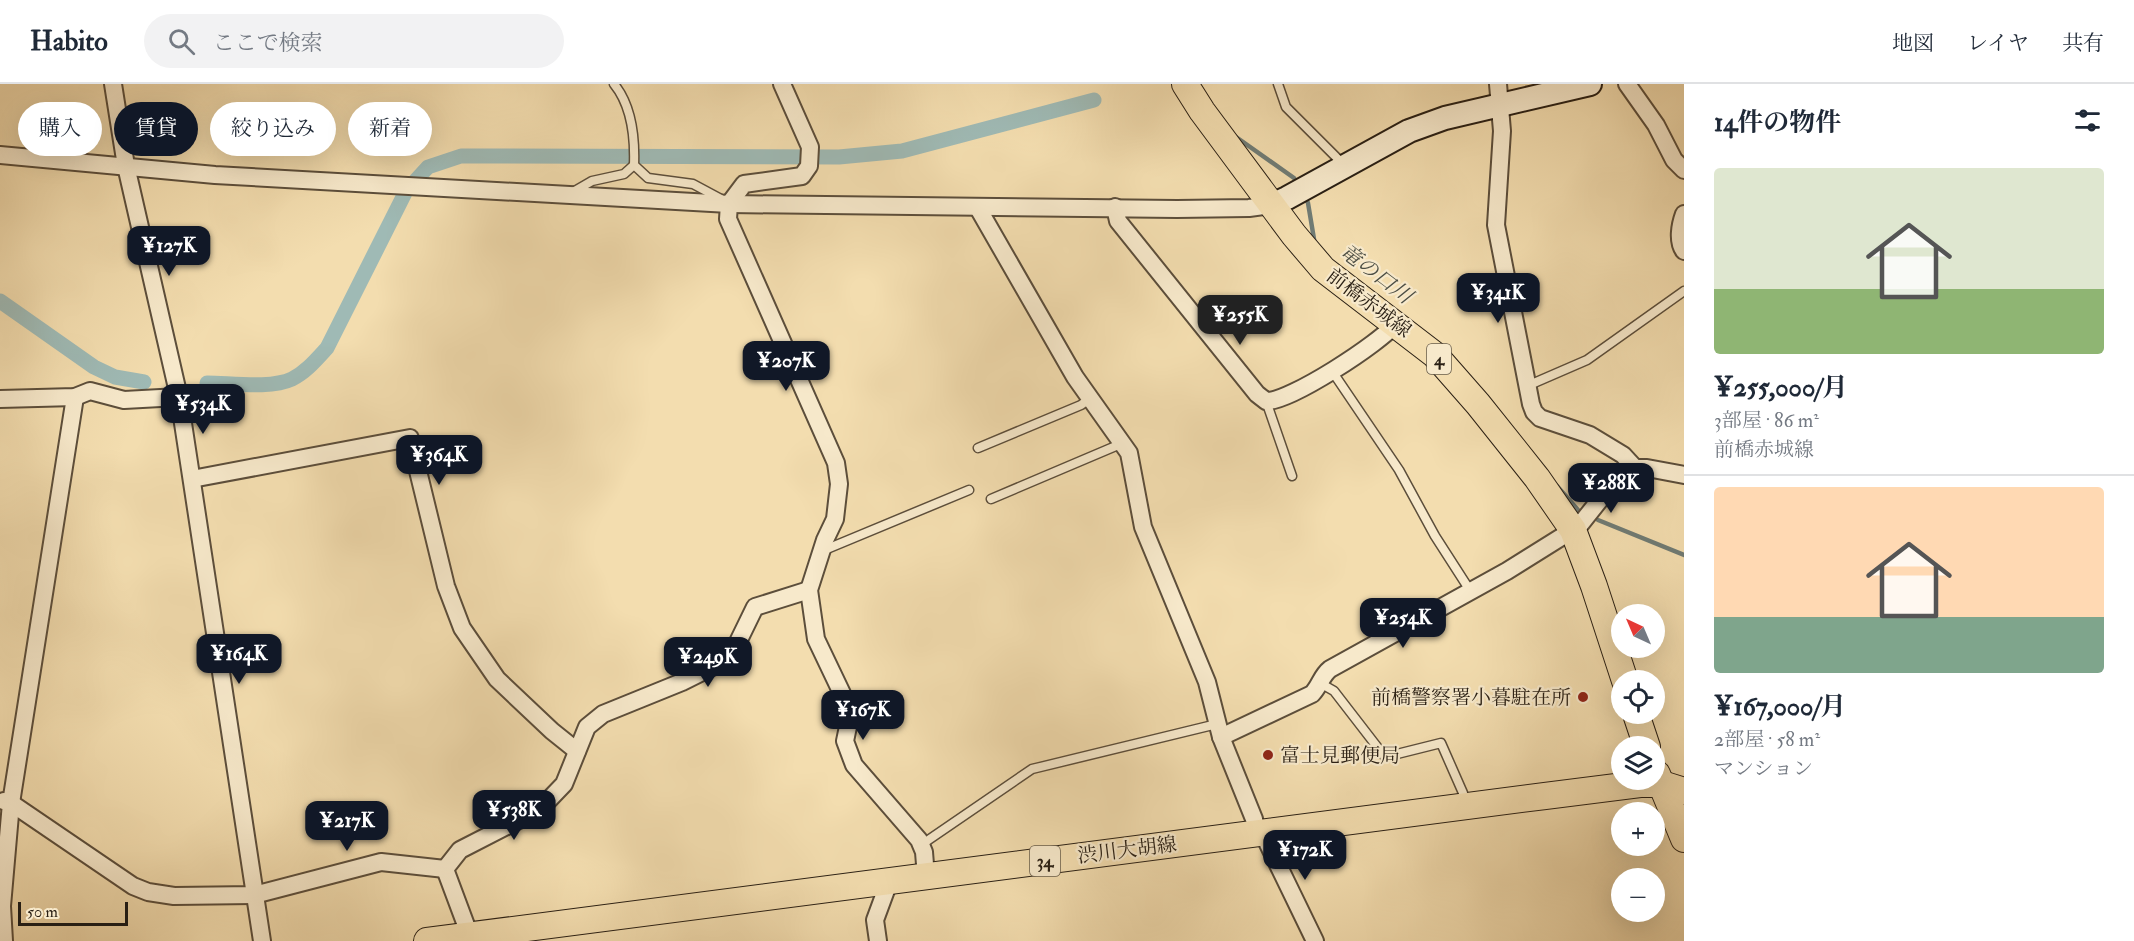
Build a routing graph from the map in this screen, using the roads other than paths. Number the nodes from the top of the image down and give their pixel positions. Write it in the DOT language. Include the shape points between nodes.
graph roads {
  1 [pos="113,84"];
  2 [pos="614,84"];
  3 [pos="782,84"];
  4 [pos="1185,84"];
  5 [pos="1278,84"];
  6 [pos="1590,84"];
  7 [pos="1627,84"];
  8 [pos="1500,94"];
  9 [pos="0,155"];
  10 [pos="634,165"];
  11 [pos="126,166"];
  12 [pos="1345,166"];
  13 [pos="1684,170"];
  14 [pos="568,194"];
  15 [pos="729,204"];
  16 [pos="1272,205"];
  17 [pos="1115,207"];
  18 [pos="978,208"];
  19 [pos="1684,214"];
  20 [pos="1684,251"];
  21 [pos="1684,291"];
  22 [pos="1396,323"];
  23 [pos="1332,371"];
  24 [pos="1527,386"];
  25 [pos="75,397"];
  26 [pos="179,397"];
  27 [pos="0,399"];
  28 [pos="1089,399"];
  29 [pos="1266,401"];
  30 [pos="1123,443"];
  31 [pos="978,448"];
  32 [pos="1635,468"];
  33 [pos="1292,476"];
  34 [pos="1682,478"];
  35 [pos="192,479"];
  36 [pos="969,490"];
  37 [pos="991,499"];
  38 [pos="1573,530"];
  39 [pos="821,551"];
  40 [pos="809,590"];
  41 [pos="1471,592"];
  42 [pos="1621,670"];
  43 [pos="1320,683"];
  44 [pos="1219,730"];
  45 [pos="577,750"];
  46 [pos="1667,781"];
  47 [pos="5,802"];
  48 [pos="1466,806"];
  49 [pos="1261,834"];
  50 [pos="1684,839"];
  51 [pos="921,846"];
  52 [pos="445,869"];
  53 [pos="926,877"];
  54 [pos="889,882"];
  55 [pos="254,895"];
  56 [pos="470,936"];
  57 [pos="4,941"];
  58 [pos="262,941"];
  59 [pos="427,941"];
  60 [pos="878,941"];
  61 [pos="1315,941"];
  1 -- 11 [label="street"];
  2 -- 10 [label="lane" via="631,118"];
  3 -- 15 [label="street" via="810,147 809,166 802,176 744,183"];
  4 -- 16 [label="main road, 前橋赤城線 / 4"];
  5 -- 12 [label="lane" via="1286,107"];
  6 -- 8 [label="street"];
  7 -- 13 [label="street"];
  8 -- 12 [label="street" via="1408,131"];
  8 -- 24 [label="street" via="1502,131 1496,225"];
  9 -- 11 [label="street"];
  10 -- 14 [label="lane" via="624,174 592,181"];
  10 -- 15 [label="lane" via="648,178 693,184"];
  11 -- 14 [label="street" via="215,175"];
  11 -- 26 [label="street"];
  12 -- 16 [label="street"];
  14 -- 15 [label="street"];
  15 -- 18 [label="street"];
  15 -- 39 [label="street" via="728,219 836,463 839,497 835,519"];
  16 -- 17 [label="street"];
  16 -- 22 [label="main road, 前橋赤城線 / 4" via="1323,269"];
  17 -- 18 [label="street"];
  17 -- 29 [label="street" via="1118,221"];
  18 -- 28 [label="street"];
  19 -- 20 [label="street" via="1680,245"];
  21 -- 24 [label="lane" via="1587,360"];
  22 -- 23 [label="street" via="1382,338"];
  22 -- 38 [label="main road, 前橋赤城線 / 4" via="1452,372 1537,478"];
  23 -- 29 [label="street" via="1279,399"];
  23 -- 41 [label="lane" via="1399,470"];
  24 -- 32 [label="street" via="1534,412 1540,417 1590,435 1623,455"];
  25 -- 26 [label="street" via="90,391 124,400"];
  25 -- 27 [label="street"];
  25 -- 47 [label="street"];
  26 -- 35 [label="street"];
  28 -- 30 [label="street"];
  28 -- 31 [label="lane"];
  29 -- 33 [label="lane"];
  30 -- 37 [label="lane"];
  30 -- 44 [label="street" via="1129,453 1143,527 1203,669"];
  32 -- 34 [label="street"];
  32 -- 38 [label="street" via="1617,479 1584,522"];
  35 -- 45 [label="street" via="410,438 446,586 462,628 497,679"];
  35 -- 55 [label="street"];
  36 -- 39 [label="lane"];
  38 -- 41 [label="street"];
  38 -- 42 [label="main road, 前橋赤城線 / 4"];
  39 -- 40 [label="street"];
  40 -- 45 [label="street" via="755,608 736,644 714,666 603,714 587,727"];
  40 -- 51 [label="street" via="816,639 848,704 850,717 844,741 854,765"];
  41 -- 43 [label="street" via="1330,669"];
  43 -- 44 [label="street" via="1312,694"];
  43 -- 48 [label="lane" via="1334,691 1385,757 1441,743"];
  44 -- 49 [label="street"];
  44 -- 51 [label="lane" via="1032,769"];
  45 -- 52 [label="street" via="564,784 540,809 460,850"];
  46 -- 48 [label="main road, 渋川大胡線 / 34"];
  46 -- 50 [label="main road"];
  47 -- 55 [label="street" via="148,892 174,897"];
  47 -- 57 [label="street"];
  48 -- 49 [label="main road, 渋川大胡線 / 34"];
  49 -- 53 [label="main road, 渋川大胡線 / 34"];
  49 -- 61 [label="street"];
  51 -- 53 [label="street"];
  52 -- 55 [label="street" via="381,862"];
  52 -- 56 [label="street"];
  53 -- 54 [label="main road, 渋川大胡線 / 34"];
  54 -- 56 [label="main road, 渋川大胡線 / 34"];
  54 -- 60 [label="street" via="875,920"];
  55 -- 58 [label="street"];
  56 -- 59 [label="main road, 渋川大胡線 / 34"];
}
